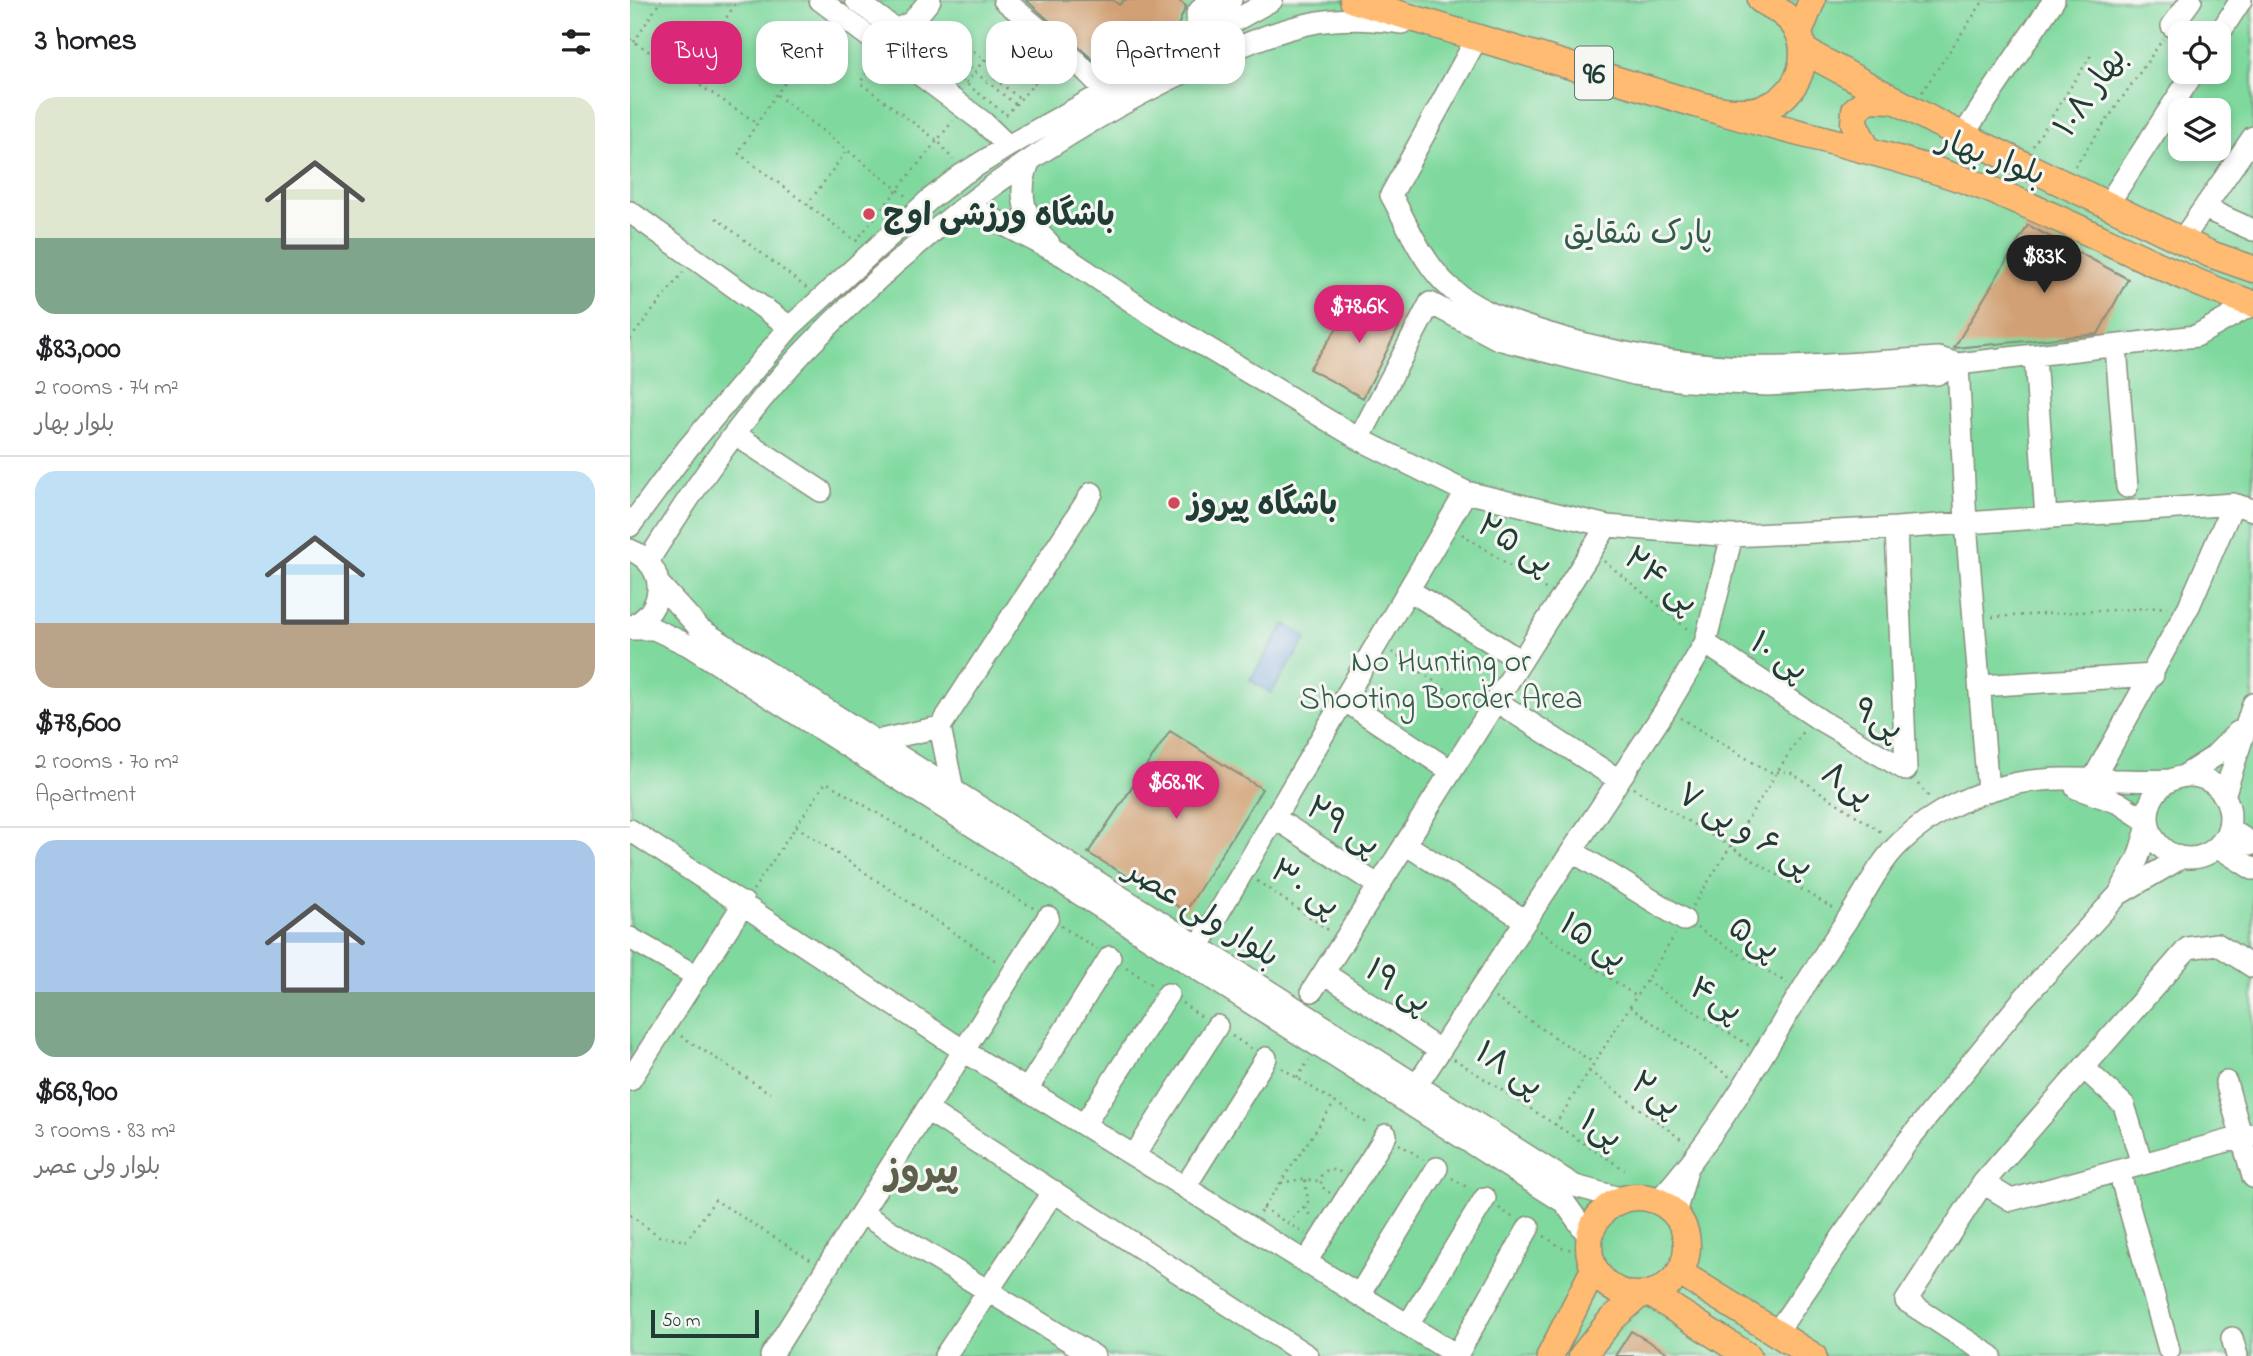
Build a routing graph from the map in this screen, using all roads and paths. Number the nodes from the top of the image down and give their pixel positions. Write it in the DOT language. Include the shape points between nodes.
graph roads {
  1 [pos="662,0"];
  2 [pos="737,0"];
  3 [pos="820,0"];
  4 [pos="856,0"];
  5 [pos="1208,0"];
  6 [pos="1231,0"];
  7 [pos="1272,0"];
  8 [pos="1353,0"];
  9 [pos="1761,0"];
  10 [pos="1812,0"];
  11 [pos="1984,0"];
  12 [pos="2054,0"];
  13 [pos="2190,0"];
  14 [pos="2241,0"];
  15 [pos="1012,3"];
  16 [pos="915,15"];
  17 [pos="842,17"];
  18 [pos="723,21"];
  19 [pos="1032,21"];
  20 [pos="1198,21"];
  21 [pos="1215,21"];
  22 [pos="1235,21"];
  23 [pos="2175,21"];
  24 [pos="2227,21"];
  25 [pos="1438,26"];
  26 [pos="862,32"];
  27 [pos="2168,32"];
  28 [pos="1477,38"];
  29 [pos="632,40"];
  30 [pos="1801,42"];
  31 [pos="1245,46"];
  32 [pos="972,50"];
  33 [pos="651,52"];
  34 [pos="2093,52"];
  35 [pos="984,60"];
  36 [pos="1077,62"];
  37 [pos="972,70"];
  38 [pos="975,72"];
  39 [pos="972,76"];
  40 [pos="862,80"];
  41 [pos="700,84"];
  42 [pos="932,84"];
  43 [pos="967,84"];
  44 [pos="1032,84"];
  45 [pos="1118,84"];
  46 [pos="1163,84"];
  47 [pos="2186,84"];
  48 [pos="1105,91"];
  49 [pos="776,94"];
  50 [pos="1020,99"];
  51 [pos="1016,104"];
  52 [pos="1696,104"];
  53 [pos="1902,105"];
  54 [pos="964,108"];
  55 [pos="757,123"];
  56 [pos="1003,131"];
  57 [pos="1963,135"];
  58 [pos="2253,137"];
  59 [pos="937,141"];
  60 [pos="848,149"];
  61 [pos="1867,149"];
  62 [pos="1030,160"];
  63 [pos="2022,163"];
  64 [pos="965,173"];
  65 [pos="2064,183"];
  66 [pos="900,189"];
  67 [pos="2108,204"];
  68 [pos="807,205"];
  69 [pos="968,206"];
  70 [pos="2204,208"];
  71 [pos="919,209"];
  72 [pos="630,212"];
  73 [pos="716,218"];
  74 [pos="2253,230"];
  75 [pos="2182,240"];
  76 [pos="1064,256"];
  77 [pos="694,258"];
  78 [pos="2253,268"];
  79 [pos="819,298"];
  80 [pos="2253,304"];
  81 [pos="790,327"];
  82 [pos="630,340"];
  83 [pos="2116,347"];
  84 [pos="2035,357"];
  85 [pos="1958,365"];
  86 [pos="736,435"];
  87 [pos="1359,439"];
  88 [pos="2127,487"];
  89 [pos="821,491"];
  90 [pos="1466,492"];
  91 [pos="1092,493"];
  92 [pos="2243,507"];
  93 [pos="2046,518"];
  94 [pos="1966,523"];
  95 [pos="1447,525"];
  96 [pos="630,526"];
  97 [pos="1606,526"];
  98 [pos="1896,528"];
  99 [pos="1732,536"];
  100 [pos="1591,551"];
  101 [pos="639,556"];
  102 [pos="659,584"];
  103 [pos="1409,590"];
  104 [pos="1561,599"];
  105 [pos="2189,606"];
  106 [pos="1975,617"];
  107 [pos="630,628"];
  108 [pos="1378,642"];
  109 [pos="1704,643"];
  110 [pos="1521,662"];
  111 [pos="2153,675"];
  112 [pos="1980,687"];
  113 [pos="1344,700"];
  114 [pos="2253,704"];
  115 [pos="1491,708"];
  116 [pos="1666,709"];
  117 [pos="1819,720"];
  118 [pos="2244,725"];
  119 [pos="940,727"];
  120 [pos="876,741"];
  121 [pos="1451,771"];
  122 [pos="1906,771"];
  123 [pos="2177,778"];
  124 [pos="1619,780"];
  125 [pos="2050,781"];
  126 [pos="2092,781"];
  127 [pos="953,790"];
  128 [pos="1987,791"];
  129 [pos="2224,796"];
  130 [pos="1942,812"];
  131 [pos="1275,818"];
  132 [pos="2148,824"];
  133 [pos="796,826"];
  134 [pos="630,830"];
  135 [pos="2223,838"];
  136 [pos="1899,843"];
  137 [pos="1405,844"];
  138 [pos="2253,844"];
  139 [pos="1572,851"];
  140 [pos="2181,858"];
  141 [pos="2253,869"];
  142 [pos="1243,872"];
  143 [pos="1379,886"];
  144 [pos="2119,894"];
  145 [pos="744,903"];
  146 [pos="1048,917"];
  147 [pos="1849,918"];
  148 [pos="1684,920"];
  149 [pos="1526,921"];
  150 [pos="630,938"];
  151 [pos="1344,940"];
  152 [pos="1199,946"];
  153 [pos="1110,957"];
  154 [pos="2253,967"];
  155 [pos="1013,973"];
  156 [pos="1324,973"];
  157 [pos="698,977"];
  158 [pos="1646,981"];
  159 [pos="1481,988"];
  160 [pos="1312,991"];
  161 [pos="1801,993"];
  162 [pos="1168,994"];
  163 [pos="1636,996"];
  164 [pos="1630,1007"];
  165 [pos="1217,1026"];
  166 [pos="666,1027"];
  167 [pos="1439,1050"];
  168 [pos="964,1051"];
  169 [pos="1765,1055"];
  170 [pos="1266,1058"];
  171 [pos="1594,1063"];
  172 [pos="2084,1068"];
  173 [pos="1589,1071"];
  174 [pos="630,1080"];
  175 [pos="2226,1082"];
  176 [pos="1417,1085"];
  177 [pos="1743,1086"];
  178 [pos="1027,1090"];
  179 [pos="770,1093"];
  180 [pos="1335,1102"];
  181 [pos="927,1110"];
  182 [pos="1084,1125"];
  183 [pos="1555,1125"];
  184 [pos="1386,1135"];
  185 [pos="2247,1136"];
  186 [pos="1134,1156"];
  187 [pos="1693,1160"];
  188 [pos="2142,1164"];
  189 [pos="1437,1168"];
  190 [pos="1625,1170"];
  191 [pos="2119,1171"];
  192 [pos="1347,1176"];
  193 [pos="2253,1177"];
  194 [pos="1305,1179"];
  195 [pos="1319,1181"];
  196 [pos="1280,1183"];
  197 [pos="1983,1183"];
  198 [pos="1185,1187"];
  199 [pos="1054,1191"];
  200 [pos="1334,1196"];
  201 [pos="1485,1198"];
  202 [pos="1623,1199"];
  203 [pos="1305,1207"];
  204 [pos="1667,1207"];
  205 [pos="1263,1208"];
  206 [pos="861,1213"];
  207 [pos="630,1215"];
  208 [pos="1288,1223"];
  209 [pos="1529,1227"];
  210 [pos="1251,1228"];
  211 [pos="1317,1233"];
  212 [pos="1589,1237"];
  213 [pos="1306,1262"];
  214 [pos="826,1269"];
  215 [pos="1594,1269"];
  216 [pos="1680,1273"];
  217 [pos="988,1291"];
  218 [pos="1359,1295"];
  219 [pos="1644,1295"];
  220 [pos="1408,1325"];
  221 [pos="1777,1332"];
  222 [pos="1982,1350"];
  223 [pos="2169,1350"];
  224 [pos="771,1356"];
  225 [pos="945,1356"];
  226 [pos="1094,1356"];
  227 [pos="1308,1356"];
  228 [pos="1458,1356"];
  229 [pos="1549,1356"];
  230 [pos="1582,1356"];
  231 [pos="1748,1356"];
  232 [pos="1813,1356"];
  1 -- 29 [label="path"];
  2 -- 18 [label="path"];
  3 -- 17 [label="street"];
  4 -- 16 [label="street"];
  5 -- 20 [label="street" via="1197,14"];
  6 -- 21 [label="street"];
  7 -- 22 [label="street"];
  8 -- 25 [label="main road, 96"];
  9 -- 30 [label="main road, بلوار بهار" via="1789,19"];
  10 -- 30 [label="main road, 96"];
  11 -- 53 [label="path"];
  12 -- 57 [label="street"];
  13 -- 23 [label="street"];
  14 -- 24 [label="street"];
  15 -- 19 [label="street"];
  17 -- 26 [label="street"];
  17 -- 49 [label="path"];
  25 -- 28 [label="main road, 96"];
  25 -- 31 [label="street" via="1343,19"];
  27 -- 65 [label="path, بهار ۱۰۸"];
  28 -- 52 [label="main road, 96"];
  28 -- 85 [label="street" via="1391,195 1430,264 1462,297 1505,320 1643,357 1745,367 1939,358"];
  29 -- 33 [label="path"];
  30 -- 52 [label="main road, 96" via="1802,68 1796,84 1769,106 1736,111"];
  30 -- 53 [label="main road, بلوار بهار"];
  32 -- 35 [label="path"];
  34 -- 63 [label="path"];
  35 -- 38 [label="path"];
  35 -- 50 [label="path" via="998,70 993,77"];
  36 -- 48 [label="street"];
  37 -- 38 [label="path"];
  38 -- 39 [label="path"];
  38 -- 51 [label="path"];
  40 -- 59 [label="path" via="860,83"];
  41 -- 55 [label="path"];
  42 -- 54 [label="street"];
  43 -- 56 [label="path"];
  44 -- 50 [label="path"];
  45 -- 48 [label="street"];
  46 -- 62 [label="street" via="1070,132"];
  47 -- 67 [label="street"];
  48 -- 56 [label="street"];
  49 -- 55 [label="path"];
  49 -- 60 [label="path"];
  50 -- 51 [label="path"];
  51 -- 56 [label="path"];
  52 -- 61 [label="main road, بلوار بهار"];
  53 -- 57 [label="main road, بلوار بهار"];
  53 -- 61 [label="main road" via="1868,99 1855,110 1854,123"];
  54 -- 56 [label="street"];
  54 -- 59 [label="path"];
  55 -- 68 [label="path" via="738,153"];
  56 -- 64 [label="street"];
  57 -- 63 [label="main road, بلوار بهار"];
  58 -- 70 [label="street"];
  59 -- 64 [label="path"];
  59 -- 66 [label="path"];
  60 -- 66 [label="path"];
  60 -- 68 [label="path"];
  61 -- 80 [label="main road, بلوار بهار" via="2043,209 2199,285"];
  62 -- 69 [label="street"];
  62 -- 76 [label="street" via="1022,188 1027,216"];
  63 -- 65 [label="main road, بلوار بهار"];
  64 -- 71 [label="street"];
  65 -- 67 [label="main road, بلوار بهار"];
  66 -- 68 [label="path" via="856,241"];
  66 -- 71 [label="path"];
  67 -- 75 [label="main road, بلوار بهار"];
  69 -- 76 [label="street"];
  69 -- 86 [label="street" via="929,235 805,350"];
  70 -- 74 [label="street"];
  70 -- 75 [label="street"];
  71 -- 79 [label="street"];
  72 -- 77 [label="street"];
  73 -- 79 [label="path"];
  75 -- 78 [label="main road, بلوار بهار"];
  76 -- 87 [label="street" via="1146,311"];
  77 -- 81 [label="street"];
  77 -- 82 [label="path"];
  79 -- 81 [label="street"];
  80 -- 83 [label="street" via="2196,336"];
  81 -- 96 [label="street" via="687,449"];
  83 -- 84 [label="street"];
  83 -- 88 [label="street"];
  84 -- 85 [label="street"];
  84 -- 93 [label="street"];
  85 -- 87 [label="street" via="1937,374 1768,385 1687,382 1634,374 1498,339 1430,303"];
  85 -- 94 [label="street"];
  86 -- 89 [label="street"];
  86 -- 101 [label="street"];
  87 -- 90 [label="street"];
  90 -- 95 [label="street"];
  90 -- 97 [label="street"];
  91 -- 119 [label="street"];
  92 -- 93 [label="street"];
  92 -- 105 [label="street"];
  93 -- 94 [label="street"];
  94 -- 98 [label="street"];
  94 -- 106 [label="street"];
  95 -- 103 [label="street"];
  95 -- 104 [label="path, پی ۲۵"];
  97 -- 99 [label="street"];
  97 -- 100 [label="street"];
  98 -- 99 [label="street"];
  98 -- 122 [label="street"];
  99 -- 109 [label="street"];
  100 -- 104 [label="street"];
  100 -- 109 [label="path, پی ۲۴"];
  101 -- 102 [label="street, بلوار ولی عصر"];
  102 -- 107 [label="street" via="652,612"];
  102 -- 120 [label="street, بلوار ولی عصر" via="700,629"];
  103 -- 108 [label="street"];
  103 -- 110 [label="street"];
  104 -- 110 [label="street"];
  105 -- 106 [label="path"];
  105 -- 111 [label="street"];
  106 -- 112 [label="street"];
  107 -- 212 [label="street, بلوار ولی عصر" via="654,629 700,652 1565,1203"];
  108 -- 113 [label="street"];
  108 -- 115 [label="path"];
  109 -- 116 [label="street"];
  109 -- 117 [label="street, پی ۱۰"];
  110 -- 115 [label="street"];
  111 -- 112 [label="street"];
  111 -- 126 [label="street"];
  112 -- 128 [label="street"];
  113 -- 121 [label="street"];
  113 -- 131 [label="street"];
  114 -- 118 [label="street"];
  115 -- 121 [label="street"];
  115 -- 124 [label="street"];
  116 -- 124 [label="street"];
  116 -- 136 [label="path, پی۸" via="1769,772 1790,772"];
  117 -- 122 [label="street, پی۹"];
  118 -- 123 [label="street" via="2212,758"];
  118 -- 129 [label="street"];
  119 -- 120 [label="street"];
  119 -- 127 [label="street"];
  120 -- 127 [label="street, بلوار ولی عصر"];
  121 -- 137 [label="street"];
  122 -- 130 [label="path"];
  123 -- 126 [label="street"];
  123 -- 129 [label="street" via="2206,780"];
  123 -- 132 [label="street" via="2155,793"];
  124 -- 139 [label="street"];
  124 -- 147 [label="path, پی ۶ و پی ۷"];
  125 -- 126 [label="street"];
  125 -- 128 [label="street"];
  125 -- 132 [label="street" via="2091,791 2139,813"];
  127 -- 152 [label="street, بلوار ولی عصر"];
  128 -- 130 [label="street"];
  129 -- 135 [label="street" via="2229,806"];
  130 -- 136 [label="street"];
  131 -- 142 [label="street"];
  131 -- 143 [label="street, پی ۲۹"];
  132 -- 140 [label="street" via="2160,847"];
  132 -- 144 [label="street" via="2138,858"];
  133 -- 155 [label="path"];
  134 -- 145 [label="street"];
  135 -- 138 [label="street"];
  135 -- 140 [label="street" via="2194,858"];
  135 -- 141 [label="street"];
  136 -- 147 [label="street"];
  137 -- 143 [label="street"];
  137 -- 149 [label="street"];
  139 -- 148 [label="street"];
  139 -- 149 [label="street"];
  140 -- 144 [label="street"];
  142 -- 151 [label="path, پی ۳۰"];
  142 -- 152 [label="street"];
  143 -- 151 [label="street"];
  144 -- 221 [label="street" via="2023,999 1907,1142"];
  145 -- 157 [label="street"];
  145 -- 168 [label="street"];
  146 -- 155 [label="street"];
  147 -- 161 [label="street"];
  148 -- 161 [label="path, پی۵"];
  149 -- 159 [label="street"];
  149 -- 163 [label="path, پی ۱۵"];
  150 -- 157 [label="street"];
  151 -- 156 [label="street"];
  152 -- 176 [label="street, بلوار ولی عصر"];
  153 -- 178 [label="street"];
  154 -- 172 [label="street" via="2217,944 2188,948"];
  155 -- 168 [label="street"];
  156 -- 160 [label="street"];
  156 -- 167 [label="street, پی ۱۹"];
  157 -- 166 [label="street"];
  158 -- 169 [label="path, پی۴"];
  159 -- 167 [label="street"];
  159 -- 171 [label="path"];
  161 -- 169 [label="street"];
  162 -- 182 [label="street"];
  164 -- 177 [label="path"];
  165 -- 186 [label="street"];
  166 -- 174 [label="street"];
  166 -- 179 [label="path"];
  167 -- 176 [label="street"];
  167 -- 183 [label="path, پی ۱۸"];
  168 -- 178 [label="street"];
  168 -- 181 [label="street"];
  169 -- 177 [label="street"];
  170 -- 198 [label="street"];
  172 -- 188 [label="street" via="2124,1105"];
  172 -- 197 [label="street"];
  173 -- 187 [label="path, پی۲"];
  175 -- 185 [label="street"];
  176 -- 202 [label="street, بلوار ولی عصر" via="1575,1186"];
  177 -- 187 [label="street"];
  178 -- 182 [label="street"];
  180 -- 196 [label="path"];
  181 -- 199 [label="street"];
  181 -- 206 [label="street"];
  182 -- 186 [label="street"];
  183 -- 190 [label="path, پی۱"];
  184 -- 211 [label="street"];
  185 -- 188 [label="street"];
  185 -- 193 [label="street"];
  186 -- 198 [label="street"];
  187 -- 204 [label="street"];
  188 -- 191 [label="street"];
  189 -- 218 [label="street"];
  191 -- 197 [label="street" via="2011,1200"];
  191 -- 223 [label="street"];
  192 -- 195 [label="path" via="1328,1169"];
  194 -- 195 [label="path"];
  194 -- 196 [label="path"];
  194 -- 203 [label="path"];
  195 -- 200 [label="path"];
  196 -- 205 [label="path"];
  197 -- 222 [label="street" via="1906,1301"];
  198 -- 210 [label="street"];
  199 -- 217 [label="street"];
  199 -- 227 [label="street"];
  201 -- 220 [label="street"];
  202 -- 204 [label="main road" via="1641,1197"];
  202 -- 212 [label="main road" via="1601,1213"];
  203 -- 208 [label="path"];
  203 -- 211 [label="path"];
  204 -- 216 [label="main road" via="1685,1232 1687,1253"];
  205 -- 208 [label="path"];
  205 -- 210 [label="path"];
  206 -- 214 [label="street"];
  206 -- 217 [label="street"];
  207 -- 214 [label="path" via="659,1236 686,1241 715,1200"];
  208 -- 211 [label="path"];
  209 -- 228 [label="street"];
  210 -- 213 [label="street"];
  211 -- 213 [label="street"];
  212 -- 215 [label="main road"];
  213 -- 218 [label="street"];
  214 -- 224 [label="street"];
  215 -- 219 [label="main road" via="1620,1293"];
  215 -- 229 [label="main road"];
  216 -- 219 [label="main road" via="1672,1282"];
  216 -- 221 [label="main road"];
  217 -- 225 [label="street"];
  217 -- 226 [label="street"];
  218 -- 220 [label="street"];
  219 -- 230 [label="main road" via="1612,1320"];
  219 -- 231 [label="main road"];
  220 -- 228 [label="street"];
  221 -- 232 [label="main road"];
}
